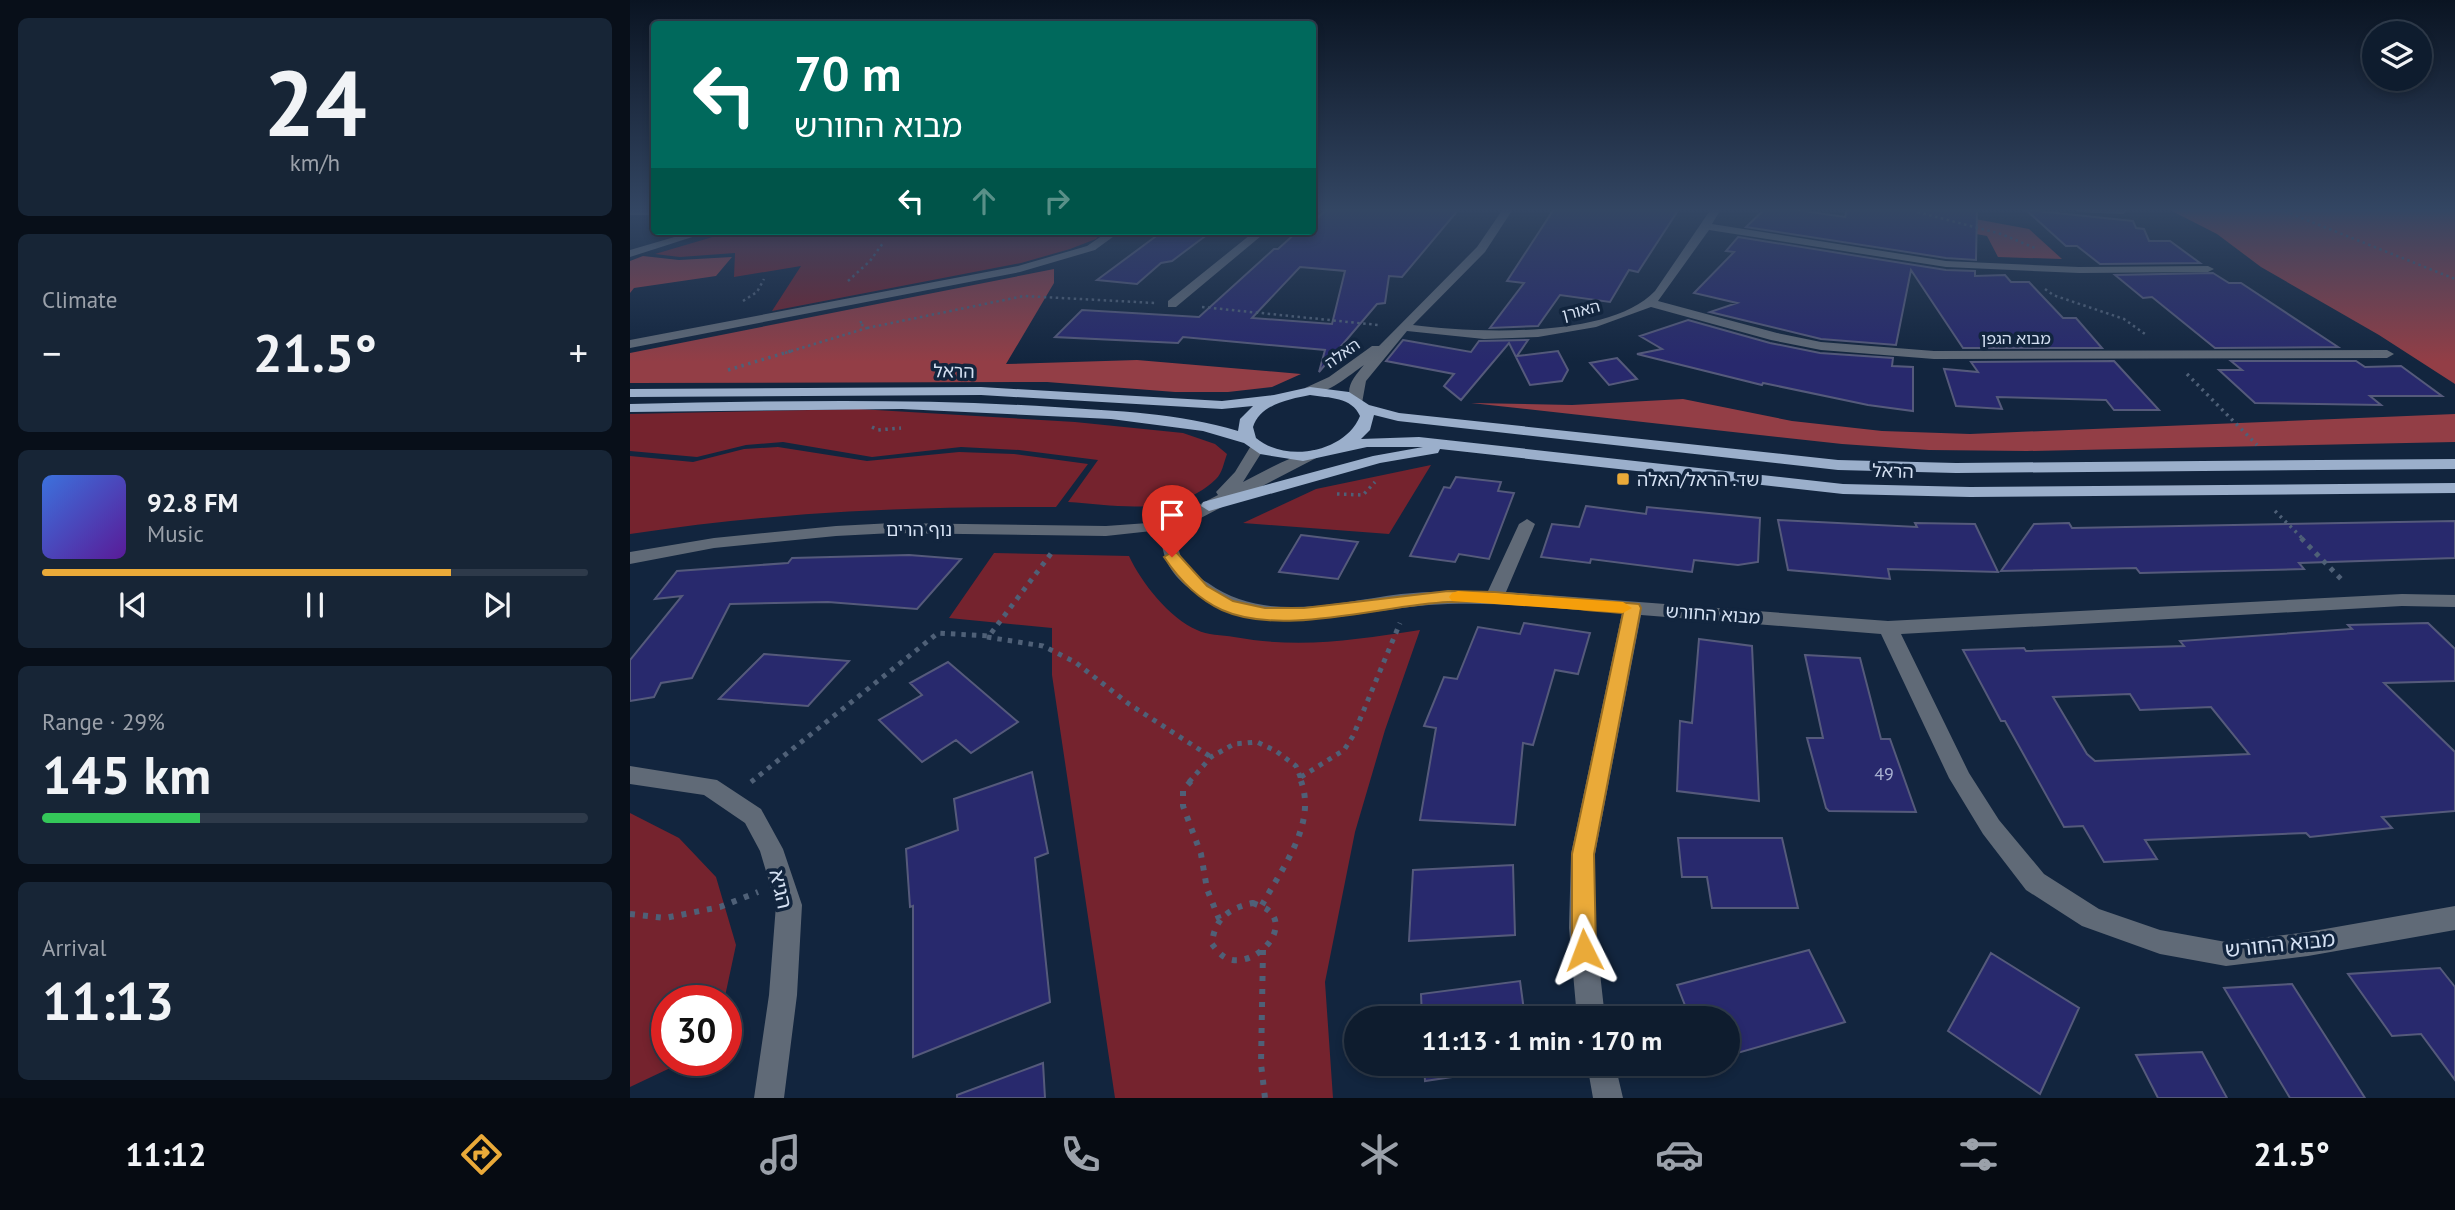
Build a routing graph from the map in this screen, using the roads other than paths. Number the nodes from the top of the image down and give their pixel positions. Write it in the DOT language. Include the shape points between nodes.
graph roads {
  1 [pos="1053,260"];
  2 [pos="1226,260"];
  3 [pos="1467,260"];
  4 [pos="1680,260"];
  5 [pos="1911,260"];
  6 [pos="2208,269"];
  7 [pos="1650,303"];
  8 [pos="1172,304"];
  9 [pos="1403,327"];
  10 [pos="1391,339"];
  11 [pos="630,344"];
  12 [pos="2387,354"];
  13 [pos="1310,391"];
  14 [pos="630,393"];
  15 [pos="1276,399"];
  16 [pos="1361,404"];
  17 [pos="630,408"];
  18 [pos="1253,443"];
  19 [pos="1457,446"];
  20 [pos="1332,451"];
  21 [pos="1314,455"];
  22 [pos="2455,464"];
  23 [pos="2455,488"];
  24 [pos="1207,507"];
  25 [pos="1169,524"];
  26 [pos="1527,524"];
  27 [pos="630,558"];
  28 [pos="1494,597"];
  29 [pos="2455,601"];
  30 [pos="1633,608"];
  31 [pos="1888,628"];
  32 [pos="630,775"];
  33 [pos="2455,918"];
  34 [pos="1590,1006"];
  35 [pos="1603,1076"];
  36 [pos="769,1098"];
  37 [pos="1608,1098"];
  1 -- 11 [label="street"];
  2 -- 8 [label="street"];
  3 -- 9 [label="street, האלה"];
  4 -- 7 [label="street"];
  5 -- 6 [label="street" via="2079,270"];
  7 -- 9 [label="street, האורן" via="1592,326 1532,335 1454,334"];
  7 -- 12 [label="street, מבוא הגפן" via="1776,337 1881,352"];
  9 -- 10 [label="street, האלה"];
  10 -- 13 [label="street, האלה" via="1334,380"];
  10 -- 16 [label="street, האלה" via="1358,383 1355,393"];
  13 -- 15 [label="main road, הראל"];
  13 -- 16 [label="main road, הראל" via="1344,395"];
  14 -- 15 [label="main road, הראל" via="981,391 1222,405"];
  15 -- 18 [label="main road" via="1251,414 1245,424"];
  16 -- 20 [label="main road" via="1369,417 1367,426 1348,444"];
  16 -- 22 [label="main road, הראל" via="1398,417 1838,465"];
  17 -- 18 [label="main road, הראל" via="988,406 1187,422"];
  18 -- 21 [label="main road, הראל" via="1278,455"];
  18 -- 24 [label="street, נוף הרים" via="1241,475"];
  19 -- 20 [label="main road, הראל" via="1392,440"];
  19 -- 23 [label="main road, הראל" via="1843,489"];
  19 -- 24 [label="main road" via="1380,459"];
  20 -- 21 [label="main road, הראל"];
  21 -- 24 [label="street, נוף הרים"];
  24 -- 25 [label="street, נוף הרים"];
  25 -- 27 [label="street, נוף הרים" via="1129,531 836,531 714,543"];
  25 -- 28 [label="street, מבוא החורש" via="1172,557 1201,590 1228,606 1265,614 1304,614 1410,599"];
  26 -- 28 [label="street"];
  28 -- 30 [label="street, מבוא החורש"];
  29 -- 31 [label="street, מבוא החורש" via="2402,600"];
  30 -- 31 [label="street, מבוא החורש"];
  30 -- 34 [label="street" via="1583,854 1582,928"];
  31 -- 33 [label="street, מבוא החורש" via="1960,778 1991,827 2035,882 2091,918 2160,942 2226,954"];
  32 -- 36 [label="street, הגיא" via="709,787 753,816 771,849 789,905"];
  35 -- 37 [label="street"];
}
